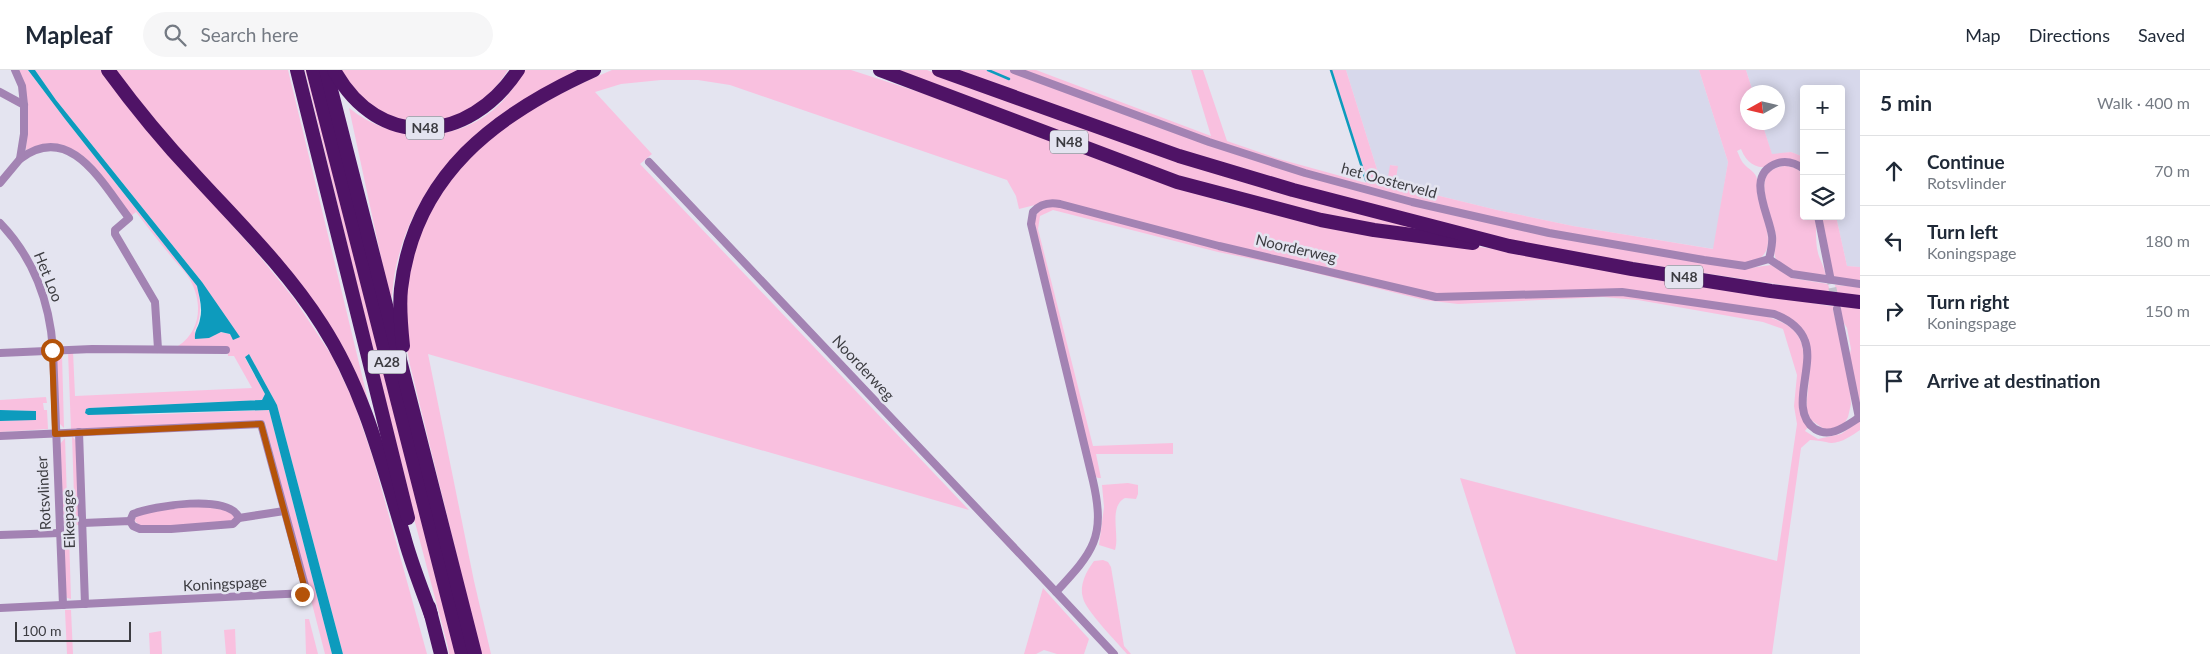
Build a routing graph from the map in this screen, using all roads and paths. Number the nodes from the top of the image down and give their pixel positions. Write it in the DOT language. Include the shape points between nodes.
graph roads {
  1 [pos="16,70"];
  2 [pos="108,70"];
  3 [pos="297,70"];
  4 [pos="313,70"];
  5 [pos="326,70"];
  6 [pos="334,70"];
  7 [pos="518,70"];
  8 [pos="594,70"];
  9 [pos="873,70"];
  10 [pos="939,70"];
  11 [pos="1014,70"];
  12 [pos="887,72"];
  13 [pos="0,92"];
  14 [pos="24,105"];
  15 [pos="20,159"];
  16 [pos="649,162"];
  17 [pos="1800,167"];
  18 [pos="0,183"];
  19 [pos="1819,220"];
  20 [pos="0,222"];
  21 [pos="1509,246"];
  22 [pos="1769,259"];
  23 [pos="1830,276"];
  24 [pos="1860,284"];
  25 [pos="1860,302"];
  26 [pos="1837,309"];
  27 [pos="158,349"];
  28 [pos="52,350"];
  29 [pos="226,350"];
  30 [pos="0,353"];
  31 [pos="405,379"];
  32 [pos="1859,417"];
  33 [pos="79,432"];
  34 [pos="55,434"];
  35 [pos="0,436"];
  36 [pos="284,511"];
  37 [pos="239,518"];
  38 [pos="130,521"];
  39 [pos="83,523"];
  40 [pos="60,533"];
  41 [pos="0,535"];
  42 [pos="1056,592"];
  43 [pos="85,604"];
  44 [pos="63,605"];
  45 [pos="0,608"];
  46 [pos="431,615"];
  47 [pos="441,654"];
  48 [pos="462,654"];
  49 [pos="475,654"];
  50 [pos="1114,654"];
  1 -- 14 [label="street"];
  2 -- 46 [label="highway, A28" via="137,109 269,255 323,326 356,386"];
  3 -- 46 [label="highway, A28"];
  4 -- 48 [label="highway, A28"];
  5 -- 31 [label="highway, A28"];
  6 -- 7 [label="highway, N48" via="353,100 365,109 386,122 417,128 441,127 478,112 494,100"];
  8 -- 31 [label="highway, A28" via="549,92 491,130 457,161 431,195 404,264 401,291"];
  9 -- 12 [label="highway"];
  10 -- 21 [label="highway, N48" via="1188,159"];
  11 -- 22 [label="street, het Oosterveld" via="1209,142 1305,173 1412,202 1549,233 1704,260 1745,266"];
  12 -- 21 [label="highway, N48" via="1186,185 1270,208 1374,230"];
  13 -- 14 [label="street"];
  14 -- 15 [label="street"];
  15 -- 18 [label="street"];
  15 -- 27 [label="street" via="46,146 72,152 87,165 129,218 115,234 155,302"];
  16 -- 42 [label="street, Noorderweg"];
  17 -- 22 [label="street" via="1782,162 1768,170 1762,179 1761,195 1772,237"];
  19 -- 23 [label="street"];
  20 -- 28 [label="street, Het Loo" via="23,252 37,278 48,316"];
  21 -- 25 [label="highway, N48" via="1771,292"];
  22 -- 24 [label="street" via="1792,274"];
  26 -- 32 [label="street"];
  27 -- 28 [label="street"];
  27 -- 29 [label="street"];
  28 -- 30 [label="street"];
  28 -- 34 [label="street, Rotsvlinder"];
  31 -- 49 [label="highway, A28"];
  32 -- 42 [label="street, Noorderweg" via="1842,429 1830,432 1819,431 1809,424 1803,407 1808,356 1805,342 1794,326 1774,314 1622,292 1436,297 1219,246 1057,203 1049,204 1033,212 1031,224 1094,481 1099,517 1096,538 1088,555"];
  33 -- 34 [label="street, Koningspage"];
  33 -- 36 [label="street, Koningspage" via="261,424"];
  33 -- 39 [label="street, Eikepage"];
  34 -- 35 [label="street, Koningspage"];
  34 -- 40 [label="street, Rotsvlinder"];
  36 -- 37 [label="street"];
  36 -- 43 [label="street, Koningspage" via="306,593"];
  37 -- 38 [label="street" via="233,524 171,529 140,528"];
  37 -- 38 [label="street" via="234,510 219,506 180,504 142,511 134,514"];
  38 -- 39 [label="street"];
  39 -- 43 [label="street, Eikepage"];
  40 -- 41 [label="street"];
  40 -- 44 [label="street, Rotsvlinder"];
  42 -- 50 [label="street, Noorderweg"];
  43 -- 44 [label="street, Koningspage"];
  44 -- 45 [label="street, Koningspage"];
  46 -- 47 [label="highway, A28"];
}
